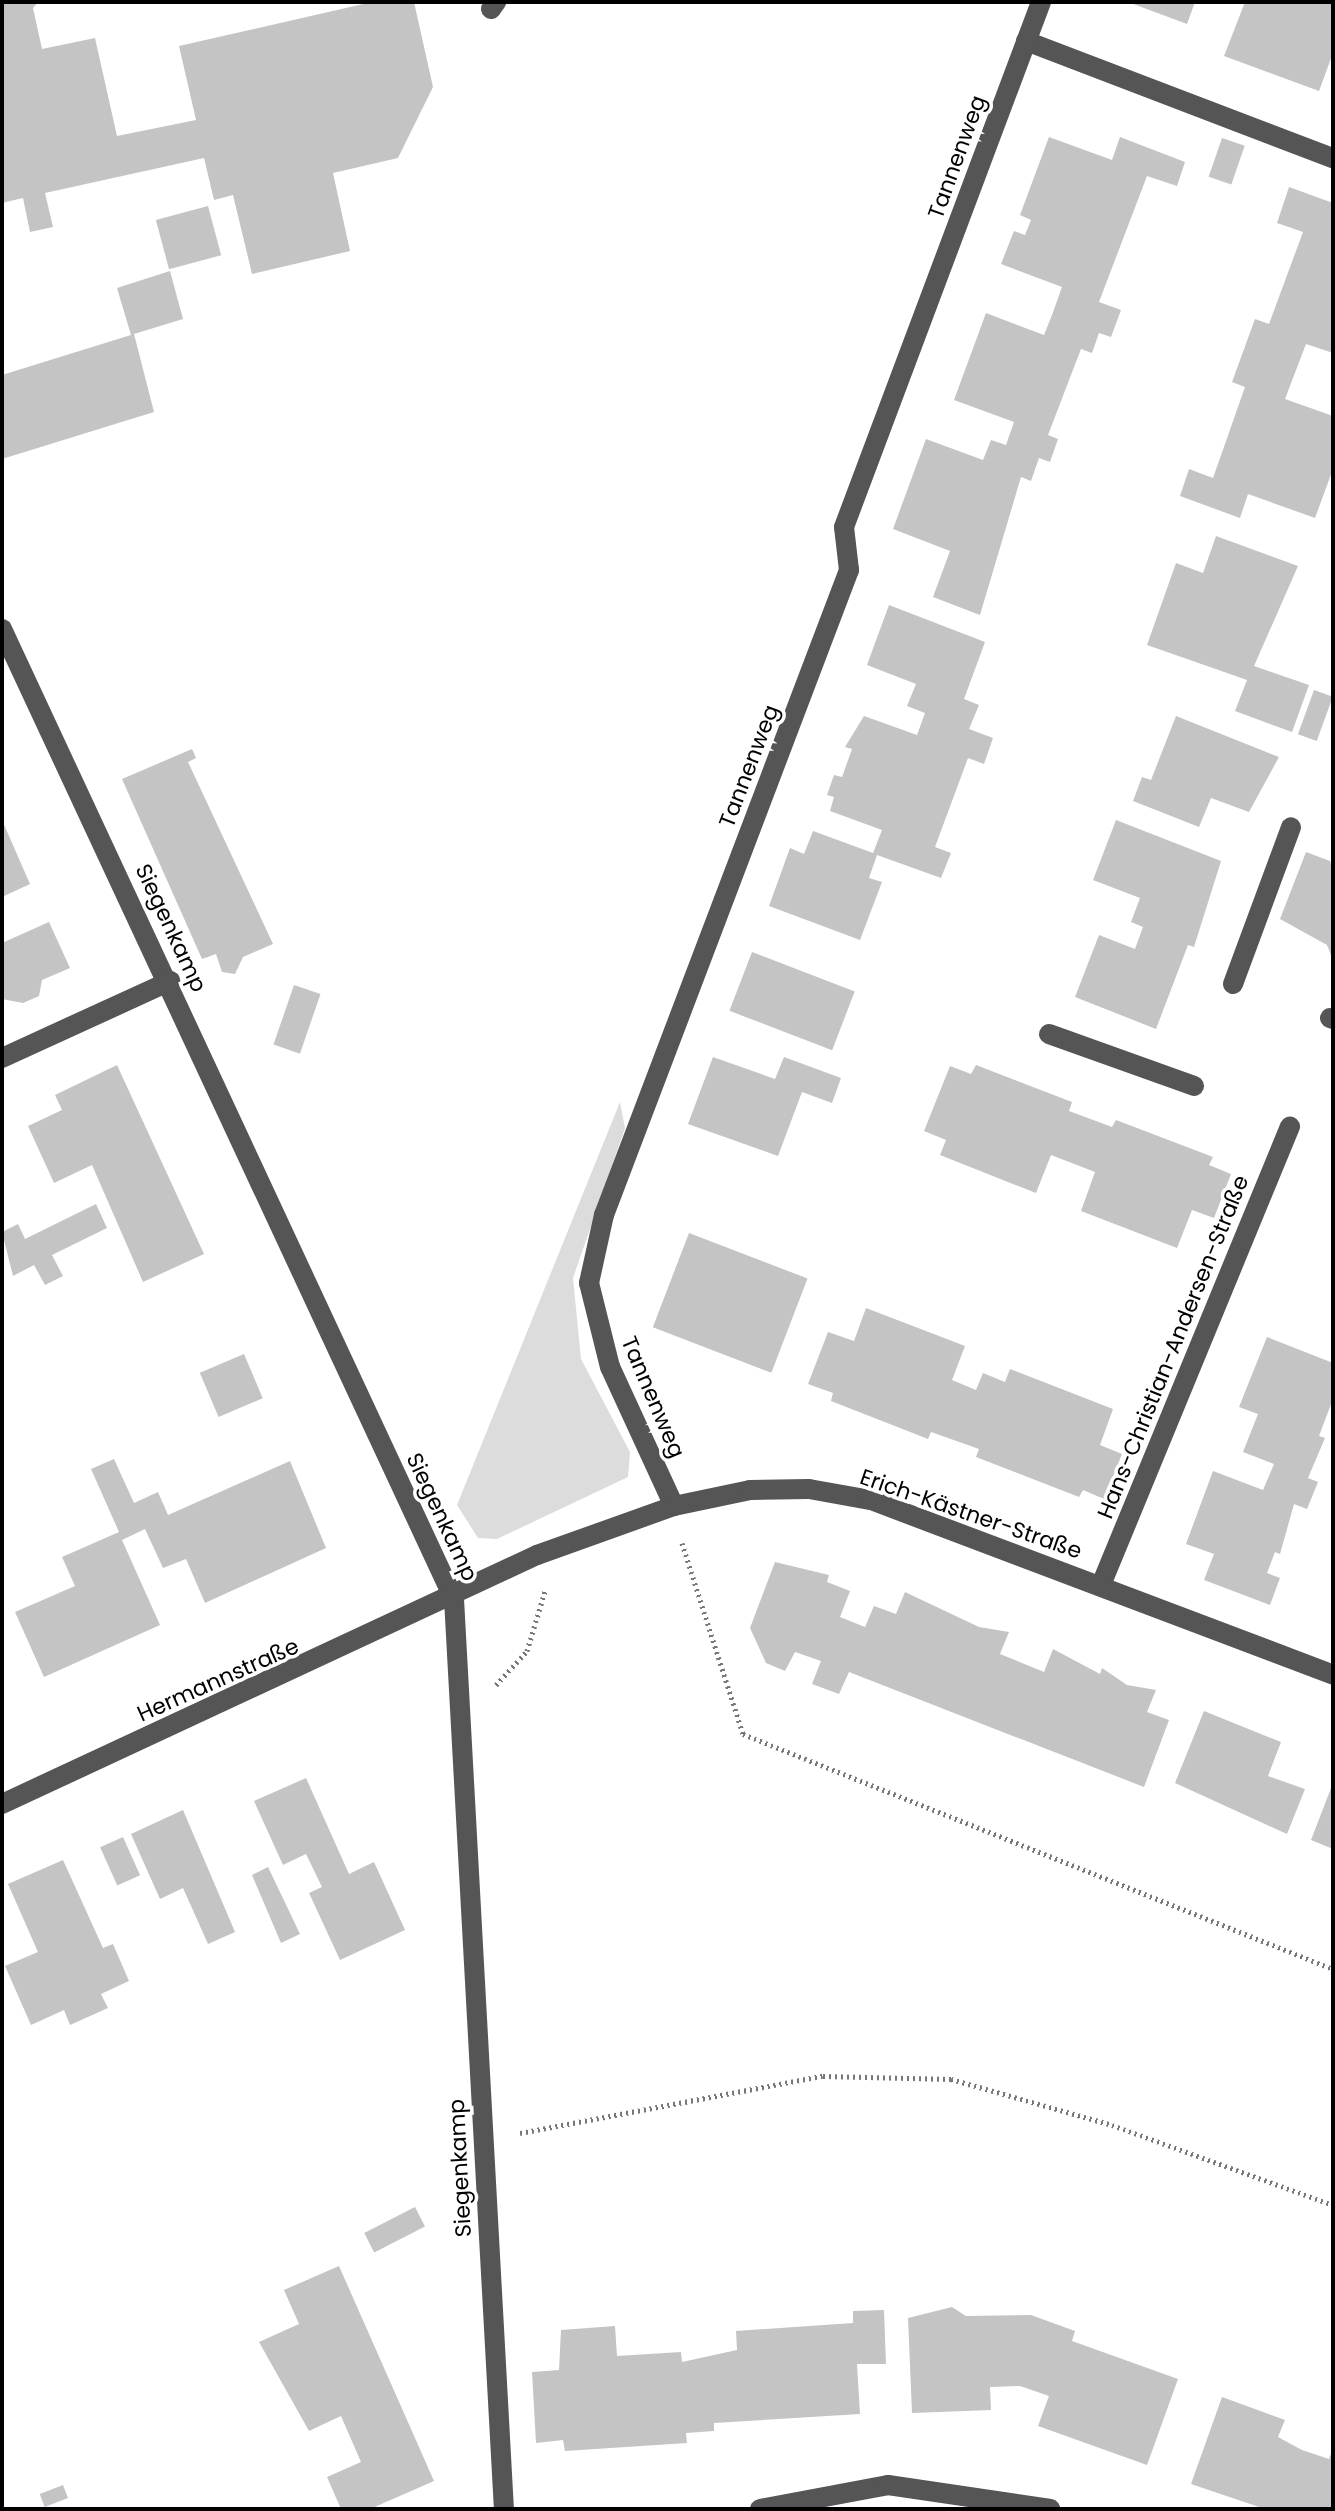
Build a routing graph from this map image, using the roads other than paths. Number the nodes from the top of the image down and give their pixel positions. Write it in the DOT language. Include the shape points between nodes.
graph roads {
  1 [pos="1041,2"];
  2 [pos="1026,41"];
  3 [pos="1333,158"];
  4 [pos="2,629"];
  5 [pos="1291,827"];
  6 [pos="170,981"];
  7 [pos="1233,984"];
  8 [pos="1049,1034"];
  9 [pos="2,1058"];
  10 [pos="1194,1086"];
  11 [pos="1290,1126"];
  12 [pos="674,1506"];
  13 [pos="1101,1585"];
  14 [pos="454,1599"];
  15 [pos="1333,1675"];
  16 [pos="2,1804"];
  17 [pos="1047,2508"];
  18 [pos="504,2509"];
  19 [pos="760,2509"];
  1 -- 2 [label="street, Tannenweg"];
  2 -- 3 [label="street"];
  2 -- 12 [label="street, Tannenweg" via="844,527 849,570 604,1215 589,1283 610,1367"];
  4 -- 6 [label="street, Siegenkamp"];
  5 -- 7 [label="street"];
  6 -- 9 [label="street"];
  6 -- 14 [label="street, Siegenkamp"];
  8 -- 10 [label="street"];
  11 -- 13 [label="street, Hans-Christian-Andersen-Straße"];
  12 -- 13 [label="street, Erich-Kästner-Straße" via="750,1490 809,1489 871,1500"];
  12 -- 14 [label="street, Erich-Kästner-Straße" via="537,1555"];
  13 -- 15 [label="street, Erich-Kästner-Straße"];
  14 -- 16 [label="street, Hermannstraße"];
  14 -- 18 [label="street, Siegenkamp"];
  17 -- 19 [label="street" via="888,2485"];
}
